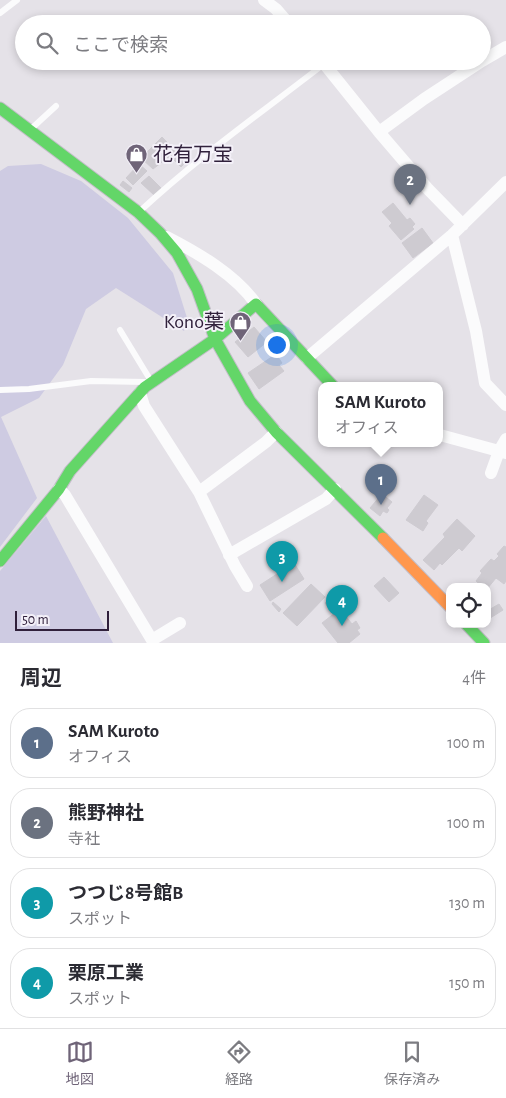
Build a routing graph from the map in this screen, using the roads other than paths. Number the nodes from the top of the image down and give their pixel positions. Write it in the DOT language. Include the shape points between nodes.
graph roads {
  1 [pos="17,0"];
  2 [pos="264,0"];
  3 [pos="0,13"];
  4 [pos="281,15"];
  5 [pos="506,47"];
  6 [pos="491,56"];
  7 [pos="313,70"];
  8 [pos="329,70"];
  9 [pos="468,70"];
  10 [pos="56,106"];
  11 [pos="1,112"];
  12 [pos="29,131"];
  13 [pos="379,132"];
  14 [pos="506,182"];
  15 [pos="138,212"];
  16 [pos="463,225"];
  17 [pos="160,233"];
  18 [pos="452,235"];
  19 [pos="256,304"];
  20 [pos="120,330"];
  21 [pos="215,339"];
  22 [pos="307,358"];
  23 [pos="151,382"];
  24 [pos="329,382"];
  25 [pos="0,390"];
  26 [pos="140,393"];
  27 [pos="506,405"];
  28 [pos="276,432"];
  29 [pos="443,435"];
  30 [pos="506,439"];
  31 [pos="502,452"];
  32 [pos="491,473"];
  33 [pos="59,489"];
  34 [pos="334,489"];
  35 [pos="199,492"];
  36 [pos="229,555"];
  37 [pos="0,561"];
  38 [pos="247,586"];
  39 [pos="446,603"];
  40 [pos="180,623"];
  41 [pos="470,628"];
  42 [pos="484,643"];
  1 -- 3 [label="lane"];
  2 -- 4 [label="street"];
  5 -- 6 [label="street"];
  7 -- 15 [label="lane"];
  8 -- 13 [label="street"];
  9 -- 13 [label="street"];
  10 -- 12 [label="lane"];
  11 -- 12 [label="street"];
  12 -- 15 [label="street"];
  13 -- 16 [label="street"];
  14 -- 16 [label="street"];
  15 -- 17 [label="street"];
  16 -- 18 [label="street"];
  17 -- 19 [label="street" via="194,250 246,290"];
  17 -- 21 [label="street" via="177,253 196,289"];
  18 -- 22 [label="street"];
  18 -- 27 [label="street" via="476,331 485,383"];
  19 -- 21 [label="street"];
  19 -- 22 [label="street"];
  20 -- 23 [label="lane"];
  21 -- 23 [label="street"];
  21 -- 28 [label="street" via="237,382"];
  22 -- 24 [label="street"];
  23 -- 25 [label="lane" via="91,381"];
  23 -- 26 [label="street"];
  26 -- 33 [label="street" via="70,472"];
  26 -- 35 [label="street" via="144,406"];
  28 -- 34 [label="street"];
  28 -- 35 [label="street"];
  29 -- 31 [label="street"];
  30 -- 31 [label="street"];
  31 -- 32 [label="street"];
  33 -- 37 [label="street"];
  33 -- 40 [label="street" via="152,640"];
  34 -- 36 [label="street" via="326,499"];
  34 -- 39 [label="street"];
  35 -- 36 [label="street"];
  36 -- 38 [label="street"];
  41 -- 42 [label="street"];
}
